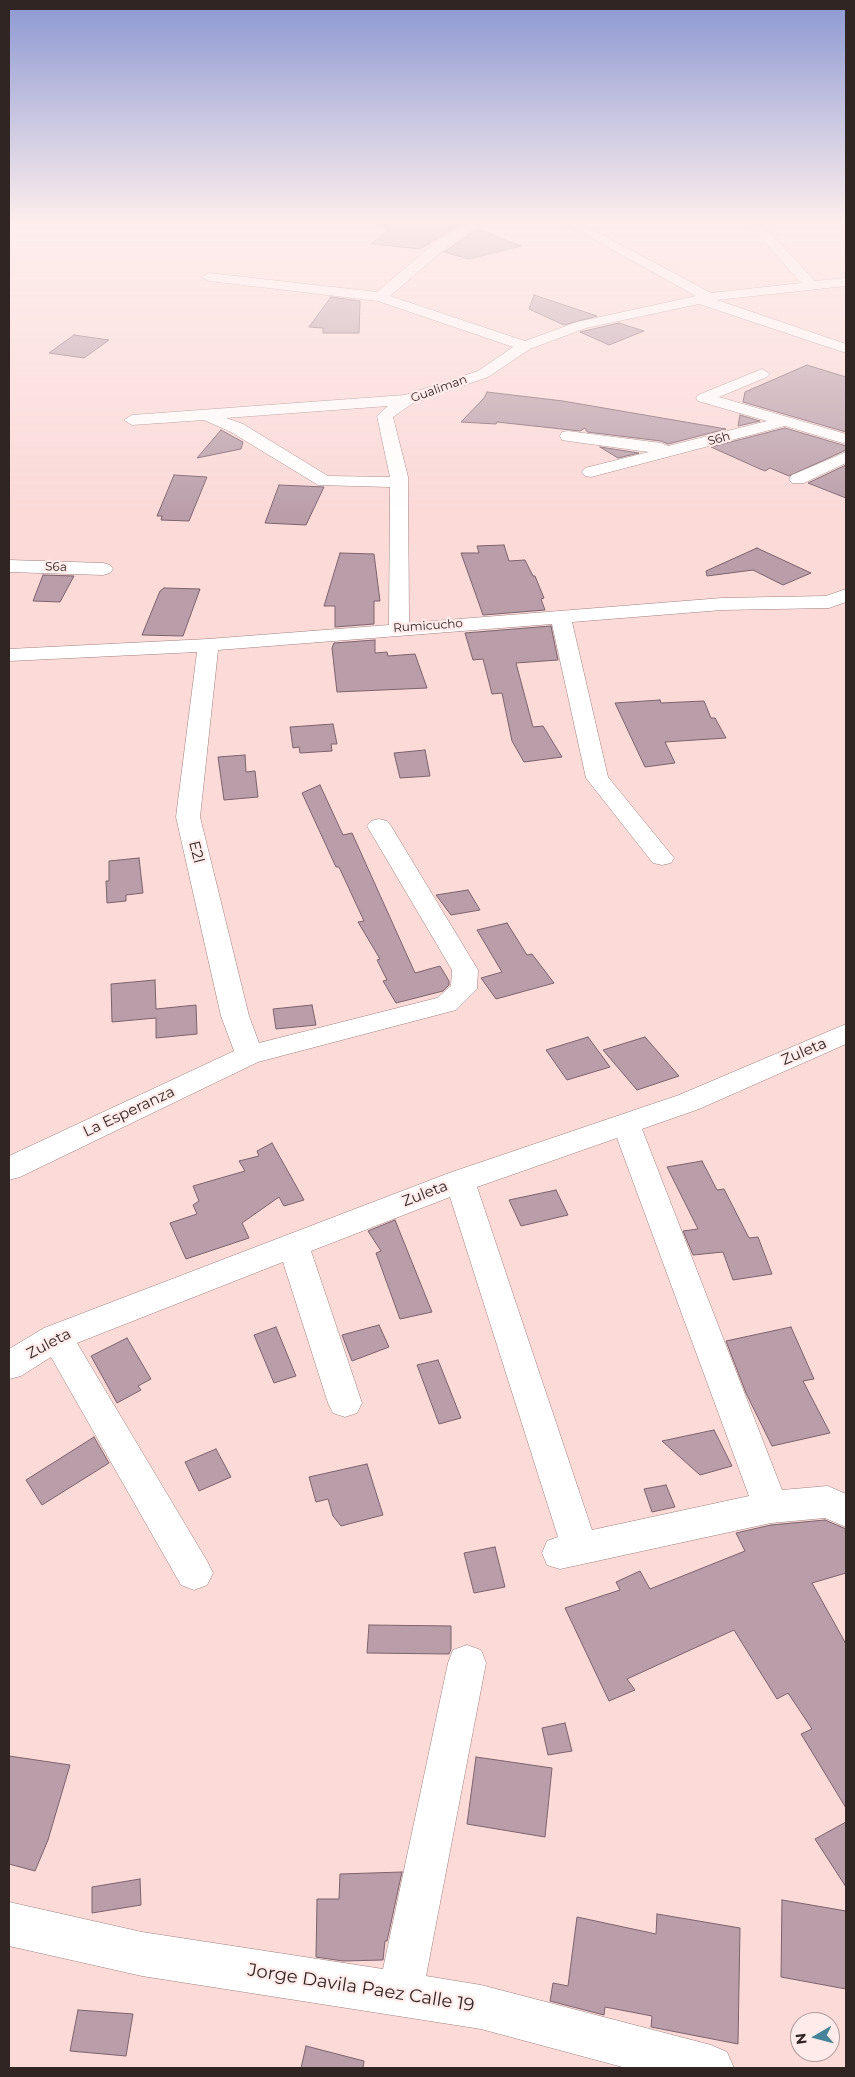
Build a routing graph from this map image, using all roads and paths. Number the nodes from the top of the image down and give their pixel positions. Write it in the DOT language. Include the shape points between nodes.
graph roads {
  1 [pos="451,321"];
  2 [pos="600,321"];
  3 [pos="768,321"];
  4 [pos="525,346"];
  5 [pos="846,349"];
  6 [pos="762,374"];
  7 [pos="407,400"];
  8 [pos="205,416"];
  9 [pos="132,420"];
  10 [pos="785,421"];
  11 [pos="568,436"];
  12 [pos="846,440"];
  13 [pos="670,450"];
  14 [pos="846,457"];
  15 [pos="591,472"];
  16 [pos="798,480"];
  17 [pos="398,482"];
  18 [pos="9,566"];
  19 [pos="103,569"];
  20 [pos="846,595"];
  21 [pos="560,617"];
  22 [pos="399,628"];
  23 [pos="208,645"];
  24 [pos="9,655"];
  25 [pos="378,826"];
  26 [pos="662,858"];
  27 [pos="846,1034"];
  28 [pos="250,1055"];
  29 [pos="626,1124"];
  30 [pos="9,1169"];
  31 [pos="460,1181"];
  32 [pos="293,1244"];
  33 [pos="56,1338"];
  34 [pos="9,1366"];
  35 [pos="345,1403"];
  36 [pos="771,1507"];
  37 [pos="846,1510"];
  38 [pos="194,1573"];
  39 [pos="467,1663"];
  40 [pos="9,1924"];
  41 [pos="400,1994"];
  42 [pos="711,2068"];
  1 -- 4 [label="street"];
  2 -- 4 [label="street, Gualiman"];
  3 -- 5 [label="street"];
  4 -- 7 [label="street, Gualiman" via="483,374"];
  6 -- 10 [label="street" via="704,398"];
  7 -- 8 [label="street"];
  7 -- 17 [label="street, Gualiman" via="385,416"];
  8 -- 9 [label="street"];
  8 -- 17 [label="street" via="237,428 324,481"];
  10 -- 12 [label="street"];
  10 -- 13 [label="street, S6h"];
  11 -- 13 [label="street"];
  13 -- 15 [label="street, S6h"];
  14 -- 16 [label="street"];
  17 -- 22 [label="street, Gualiman"];
  18 -- 19 [label="street, S6a"];
  20 -- 21 [label="street, Rumicucho" via="829,602 722,604"];
  21 -- 22 [label="street, Rumicucho"];
  21 -- 26 [label="street" via="597,778"];
  22 -- 23 [label="street, Rumicucho"];
  23 -- 24 [label="street, Rumicucho"];
  23 -- 28 [label="street, E2l" via="188,816 235,1016"];
  25 -- 28 [label="street, La Esperanza" via="465,970 464,989 446,1004"];
  27 -- 29 [label="street, Zuleta" via="689,1102"];
  28 -- 30 [label="street, La Esperanza"];
  29 -- 31 [label="street, Zuleta"];
  29 -- 36 [label="street"];
  31 -- 32 [label="street, Zuleta"];
  31 -- 36 [label="street" via="569,1550"];
  32 -- 33 [label="street, Zuleta"];
  32 -- 35 [label="street"];
  33 -- 34 [label="street, Zuleta"];
  33 -- 38 [label="street"];
  36 -- 37 [label="street" via="828,1502"];
  39 -- 41 [label="street"];
  40 -- 41 [label="street, Jorge Davila Paez Calle 19" via="142,1954"];
  41 -- 42 [label="street, Jorge Davila Paez Calle 19" via="481,2007"];
}
